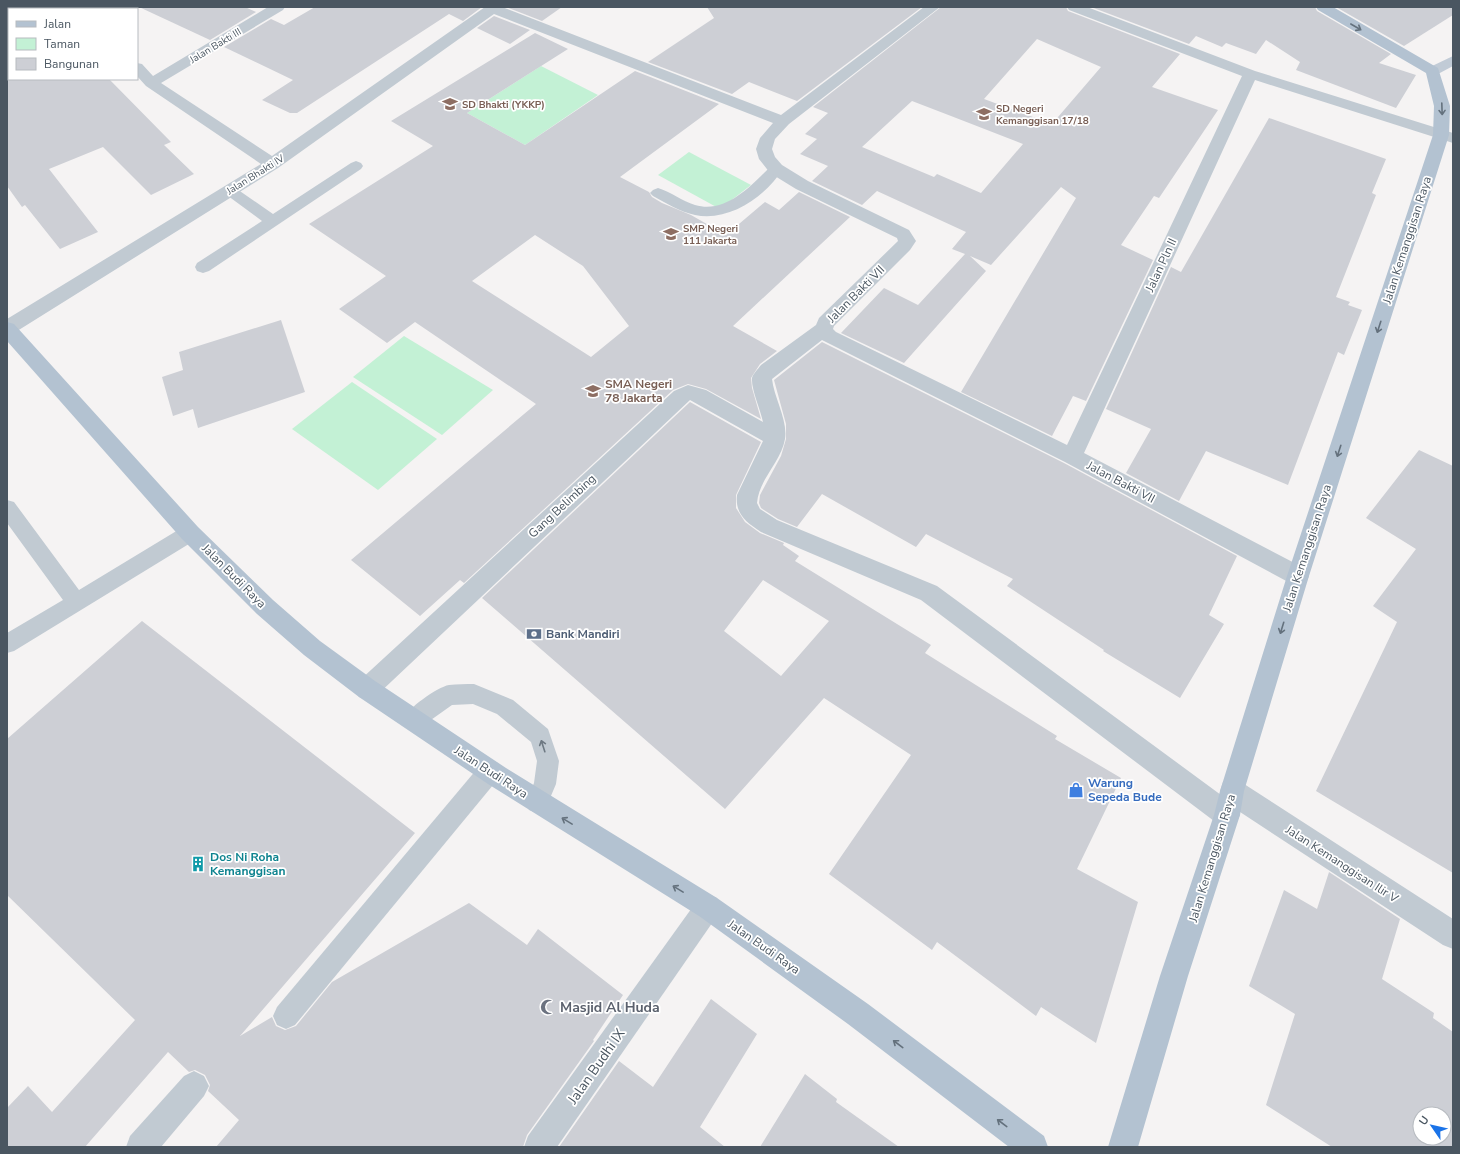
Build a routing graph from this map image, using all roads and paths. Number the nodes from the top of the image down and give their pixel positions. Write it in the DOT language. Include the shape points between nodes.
graph roads {
  1 [pos="278,7"];
  2 [pos="933,7"];
  3 [pos="1074,7"];
  4 [pos="1323,7"];
  5 [pos="493,8"];
  6 [pos="1453,60"];
  7 [pos="138,67"];
  8 [pos="1432,71"];
  9 [pos="1250,74"];
  10 [pos="151,83"];
  11 [pos="783,122"];
  12 [pos="1447,137"];
  13 [pos="272,164"];
  14 [pos="356,166"];
  15 [pos="776,169"];
  16 [pos="229,190"];
  17 [pos="658,193"];
  18 [pos="272,221"];
  19 [pos="203,267"];
  20 [pos="7,328"];
  21 [pos="824,329"];
  22 [pos="775,438"];
  23 [pos="1072,456"];
  24 [pos="7,508"];
  25 [pos="190,533"];
  26 [pos="1298,576"];
  27 [pos="76,602"];
  28 [pos="7,644"];
  29 [pos="367,689"];
  30 [pos="413,720"];
  31 [pos="490,771"];
  32 [pos="1232,791"];
  33 [pos="537,802"];
  34 [pos="1227,815"];
  35 [pos="708,907"];
  36 [pos="1453,935"];
  37 [pos="286,1016"];
  38 [pos="194,1086"];
  39 [pos="140,1147"];
  40 [pos="539,1147"];
  41 [pos="1033,1147"];
  42 [pos="1123,1147"];
  1 -- 10 [label="street, Jalan Bakti III"];
  2 -- 11 [label="street, Jalan Bakti VII"];
  3 -- 9 [label="street"];
  4 -- 8 [label="main road, one-way"];
  5 -- 11 [label="street"];
  5 -- 13 [label="street, Jalan Bhakti IV"];
  6 -- 8 [label="street"];
  7 -- 10 [label="street"];
  8 -- 12 [label="main road, Jalan Kemanggisan Raya, one-way"];
  9 -- 12 [label="street"];
  9 -- 23 [label="street, Jalan Pln II"];
  10 -- 13 [label="street"];
  11 -- 15 [label="street, Jalan Bakti VII" via="768,138 764,148 767,159"];
  12 -- 26 [label="main road, Jalan Kemanggisan Raya, one-way"];
  13 -- 16 [label="street, Jalan Bhakti IV"];
  14 -- 18 [label="lane"];
  15 -- 17 [label="lane" via="741,202 720,211 695,210"];
  15 -- 21 [label="street, Jalan Bakti VII" via="802,185 903,234 907,241 826,323"];
  16 -- 18 [label="lane"];
  16 -- 20 [label="street, Jalan Bhakti IV"];
  18 -- 19 [label="lane"];
  20 -- 25 [label="main road, Jalan Budi Raya"];
  21 -- 22 [label="street" via="768,370 762,378"];
  21 -- 23 [label="street, Jalan Bakti VII" via="829,337"];
  22 -- 29 [label="street, Gang Belimbing" via="698,395 688,392 681,396"];
  22 -- 34 [label="street" via="746,495 750,512 769,526 929,593"];
  23 -- 26 [label="street, Jalan Bakti VII"];
  24 -- 27 [label="lane"];
  25 -- 27 [label="lane"];
  25 -- 29 [label="main road, Jalan Budi Raya" via="264,607 312,648"];
  26 -- 32 [label="main road, Jalan Kemanggisan Raya, one-way"];
  27 -- 28 [label="lane"];
  29 -- 30 [label="main road, Jalan Budi Raya"];
  30 -- 31 [label="main road, Jalan Budi Raya"];
  33 -- 30 [label="lane, one-way" via="545,784 548,761 540,736 505,707 474,694 448,695"];
  31 -- 33 [label="main road, Jalan Budi Raya"];
  31 -- 37 [label="lane"];
  32 -- 34 [label="main road, Jalan Kemanggisan Raya"];
  32 -- 36 [label="street, Jalan Kemanggisan Ilir V"];
  35 -- 33 [label="main road, Jalan Budi Raya, one-way"];
  34 -- 42 [label="main road, Jalan Kemanggisan Raya" via="1174,976"];
  35 -- 40 [label="street, Jalan Budhi IX"];
  41 -- 35 [label="main road, Jalan Budi Raya, one-way" via="858,1014"];
  38 -- 39 [label="street"];
}
